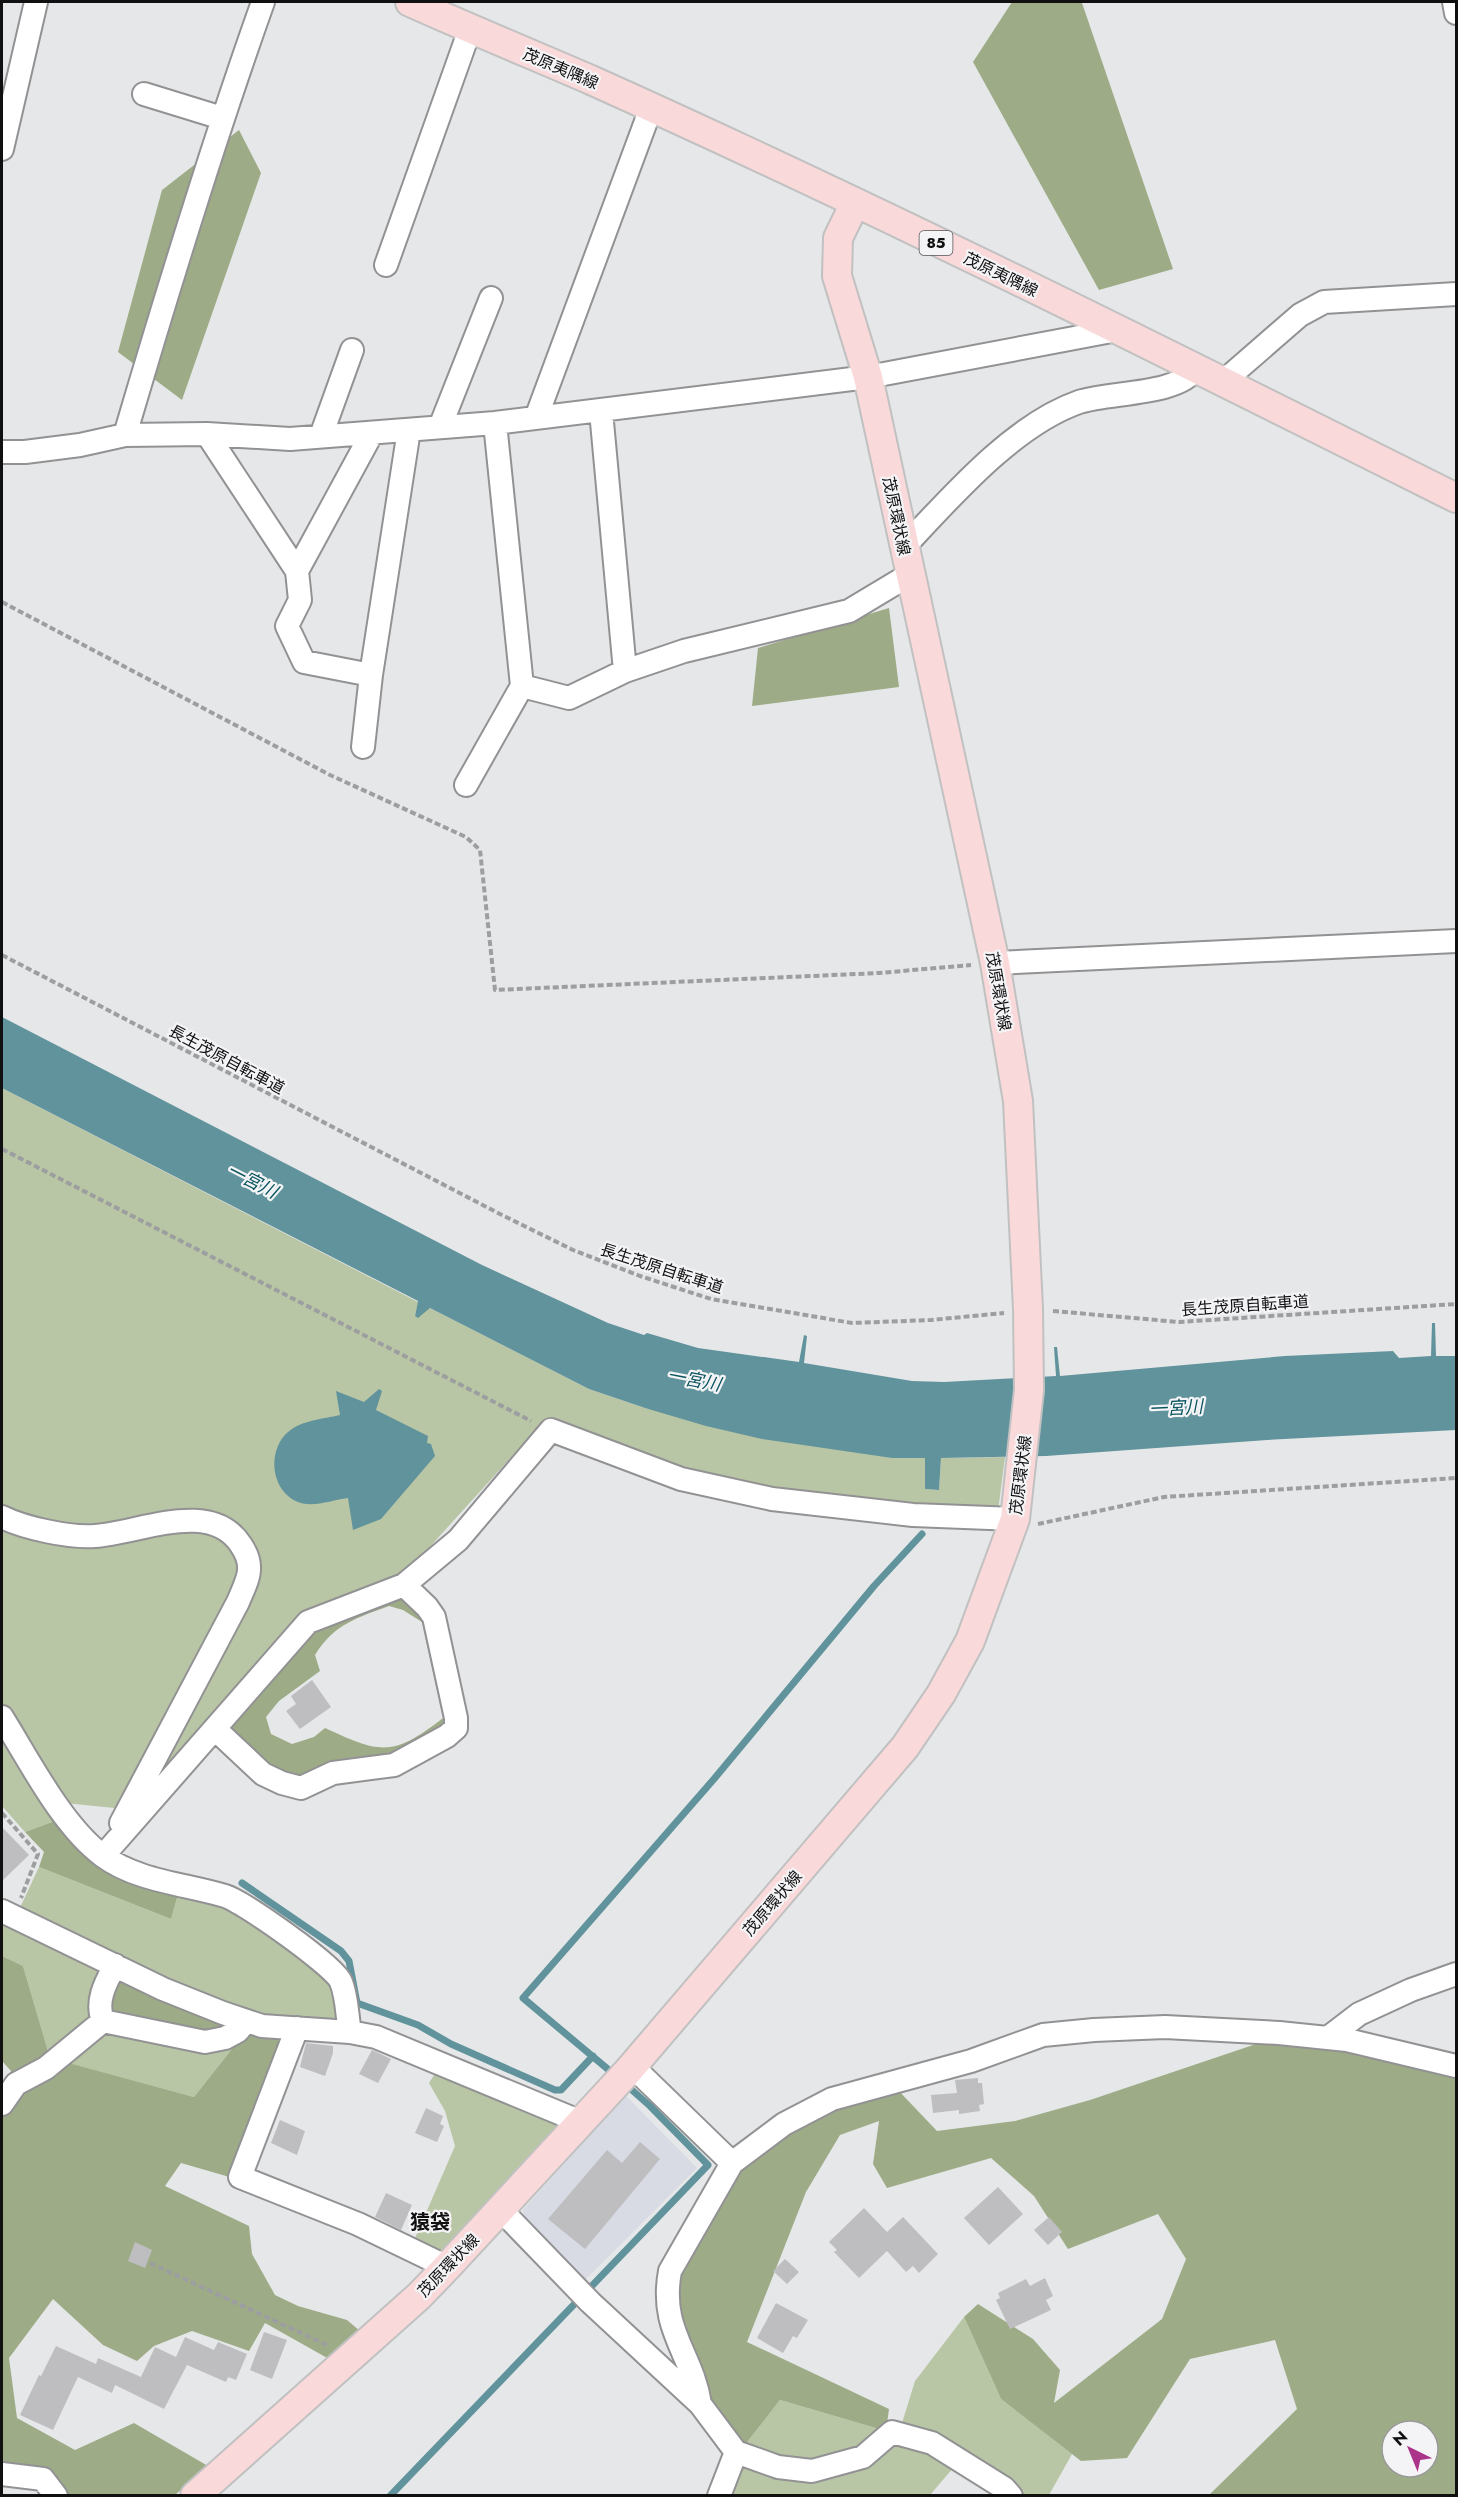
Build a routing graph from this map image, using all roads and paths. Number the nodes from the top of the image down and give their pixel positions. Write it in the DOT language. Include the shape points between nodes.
graph roads {
  1 [pos="36,2"];
  2 [pos="263,2"];
  3 [pos="410,2"];
  4 [pos="1454,2"];
  5 [pos="1456,13"];
  6 [pos="470,29"];
  7 [pos="144,94"];
  8 [pos="651,108"];
  9 [pos="222,118"];
  10 [pos="2,149"];
  11 [pos="855,203"];
  12 [pos="386,265"];
  13 [pos="1456,294"];
  14 [pos="491,298"];
  15 [pos="1118,330"];
  16 [pos="352,350"];
  17 [pos="1195,369"];
  18 [pos="868,377"];
  19 [pos="1224,381"];
  20 [pos="601,411"];
  21 [pos="536,418"];
  22 [pos="495,423"];
  23 [pos="440,427"];
  24 [pos="409,430"];
  25 [pos="372,433"];
  26 [pos="125,435"];
  27 [pos="207,435"];
  28 [pos="321,436"];
  29 [pos="2,452"];
  30 [pos="1456,498"];
  31 [pos="904,547"];
  32 [pos="297,571"];
  33 [pos="909,575"];
  34 [pos="2,602"];
  35 [pos="626,671"];
  36 [pos="371,675"];
  37 [pos="522,686"];
  38 [pos="363,747"];
  39 [pos="466,785"];
  40 [pos="1456,941"];
  41 [pos="2,955"];
  42 [pos="995,963"];
  43 [pos="2,1149"];
  44 [pos="1456,1304"];
  45 [pos="1028,1309"];
  46 [pos="551,1430"];
  47 [pos="1456,1478"];
  48 [pos="2,1517"];
  49 [pos="1015,1519"];
  50 [pos="404,1585"];
  51 [pos="2,1716"];
  52 [pos="215,1728"];
  53 [pos="2,1813"];
  54 [pos="103,1856"];
  55 [pos="8,1913"];
  56 [pos="115,1965"];
  57 [pos="1456,1974"];
  58 [pos="246,2020"];
  59 [pos="103,2021"];
  60 [pos="297,2028"];
  61 [pos="350,2032"];
  62 [pos="1329,2037"];
  63 [pos="1456,2066"];
  64 [pos="624,2075"];
  65 [pos="2,2103"];
  66 [pos="581,2122"];
  67 [pos="732,2163"];
  68 [pos="501,2210"];
  69 [pos="150,2263"];
  70 [pos="447,2267"];
  71 [pos="351,2356"];
  72 [pos="700,2404"];
  73 [pos="736,2452"];
  74 [pos="2,2474"];
  75 [pos="56,2496"];
  76 [pos="195,2496"];
  77 [pos="719,2496"];
  78 [pos="1011,2496"];
  1 -- 10 [label="street"];
  2 -- 9 [label="street"];
  3 -- 6 [label="main road, 茂原夷隅線 / 85"];
  4 -- 5 [label="street"];
  6 -- 8 [label="main road, 茂原夷隅線 / 85"];
  6 -- 12 [label="street"];
  7 -- 9 [label="street"];
  8 -- 11 [label="main road, 茂原夷隅線 / 85"];
  8 -- 21 [label="street"];
  9 -- 26 [label="street" via="180,244"];
  11 -- 15 [label="main road, 茂原夷隅線 / 85"];
  11 -- 18 [label="main road, 茂原環状線" via="838,238 837,276"];
  13 -- 19 [label="street" via="1324,302 1300,315"];
  14 -- 23 [label="street"];
  15 -- 17 [label="main road, 茂原夷隅線 / 85"];
  15 -- 18 [label="street"];
  16 -- 28 [label="street"];
  17 -- 19 [label="main road, 茂原夷隅線 / 85"];
  17 -- 31 [label="street" via="1190,377 1174,385 1079,402 1047,416 963,484"];
  18 -- 20 [label="street"];
  18 -- 31 [label="main road, 茂原環状線"];
  19 -- 30 [label="main road, 茂原夷隅線 / 85"];
  20 -- 21 [label="street"];
  20 -- 35 [label="street"];
  21 -- 22 [label="street"];
  22 -- 23 [label="street"];
  22 -- 37 [label="street"];
  23 -- 24 [label="street"];
  24 -- 25 [label="street"];
  24 -- 36 [label="street"];
  25 -- 28 [label="street"];
  25 -- 32 [label="street"];
  26 -- 27 [label="street"];
  26 -- 29 [label="street" via="25,453"];
  27 -- 28 [label="street" via="290,439"];
  27 -- 32 [label="street"];
  31 -- 33 [label="main road, 茂原環状線"];
  32 -- 36 [label="street" via="300,600 287,627 304,662"];
  33 -- 35 [label="street" via="849,611 694,649"];
  33 -- 42 [label="main road, 茂原環状線"];
  34 -- 42 [label="path" via="330,775 466,837 480,850 495,990 879,973"];
  35 -- 37 [label="street" via="569,698"];
  36 -- 38 [label="street"];
  37 -- 39 [label="street"];
  40 -- 42 [label="street"];
  41 -- 45 [label="path, 長生茂原自転車道" via="500,1214 573,1250 640,1276 711,1299 852,1323 931,1320"];
  42 -- 45 [label="main road, 茂原環状線" via="1018,1101"];
  43 -- 46 [label="path"];
  44 -- 45 [label="path, 長生茂原自転車道" via="1179,1322"];
  45 -- 49 [label="main road, 茂原環状線" via="1029,1390"];
  46 -- 49 [label="street" via="681,1479 772,1499 913,1515"];
  46 -- 50 [label="street" via="458,1540"];
  47 -- 49 [label="path" via="1164,1497 1041,1524"];
  48 -- 54 [label="street" via="49,1531 94,1536 196,1519 234,1534 250,1567 238,1602"];
  49 -- 64 [label="main road, 茂原環状線" via="970,1641 905,1747"];
  50 -- 52 [label="street" via="308,1622"];
  50 -- 52 [label="street" via="434,1617 456,1718 456,1728 447,1736 394,1765 333,1773 301,1788 263,1774"];
  51 -- 54 [label="street" via="66,1819"];
  52 -- 54 [label="street"];
  53 -- 55 [label="path" via="38,1854"];
  54 -- 61 [label="street" via="131,1872 228,1897 312,1952 342,1983"];
  55 -- 56 [label="street"];
  56 -- 58 [label="street" via="163,1989"];
  56 -- 59 [label="street" via="103,1988"];
  57 -- 62 [label="street" via="1411,1989 1359,2014"];
  58 -- 59 [label="street" via="238,2031 225,2038 205,2042"];
  58 -- 60 [label="street"];
  59 -- 65 [label="street" via="46,2068 16,2084"];
  60 -- 61 [label="street"];
  60 -- 70 [label="street" via="240,2177 358,2224"];
  61 -- 66 [label="street" via="376,2037"];
  62 -- 63 [label="street"];
  62 -- 67 [label="street" via="1165,2027 1043,2035 971,2061 832,2098 784,2124"];
  64 -- 66 [label="main road, 茂原環状線"];
  64 -- 67 [label="street"];
  66 -- 68 [label="main road, 茂原環状線"];
  67 -- 72 [label="street" via="670,2271 666,2290 677,2342 697,2386"];
  68 -- 70 [label="main road, 茂原環状線"];
  68 -- 72 [label="street" via="582,2295"];
  69 -- 71 [label="path"];
  70 -- 71 [label="main road, 茂原環状線"];
  71 -- 76 [label="main road, 茂原環状線"];
  72 -- 73 [label="street"];
  73 -- 77 [label="street"];
  73 -- 78 [label="street" via="778,2467 812,2471 862,2457 892,2432 932,2443"];
  74 -- 75 [label="street" via="43,2479"];
}
